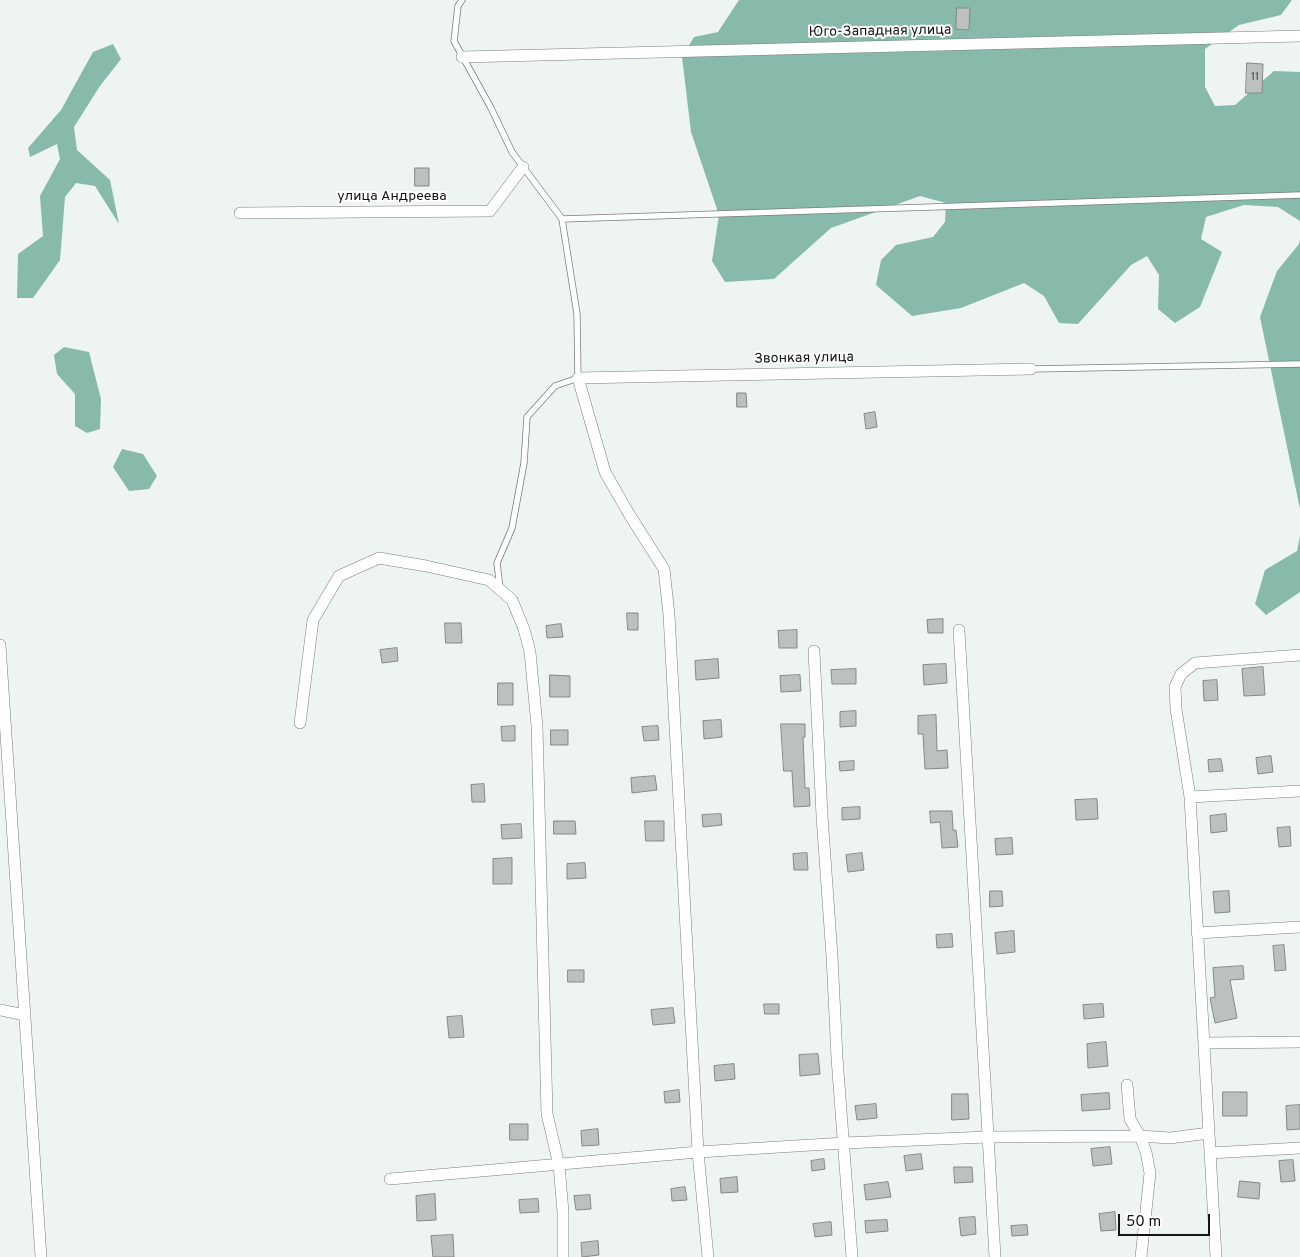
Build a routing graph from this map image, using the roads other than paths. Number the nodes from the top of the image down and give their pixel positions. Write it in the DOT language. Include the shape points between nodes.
graph roads {
  1 [pos="462,0"];
  2 [pos="1300,36"];
  3 [pos="462,57"];
  4 [pos="523,167"];
  5 [pos="1300,195"];
  6 [pos="240,213"];
  7 [pos="562,220"];
  8 [pos="1300,364"];
  9 [pos="1032,369"];
  10 [pos="578,378"];
  11 [pos="500,590"];
  12 [pos="959,630"];
  13 [pos="0,645"];
  14 [pos="814,651"];
  15 [pos="1300,654"];
  16 [pos="2,705"];
  17 [pos="300,723"];
  18 [pos="4,759"];
  19 [pos="1300,791"];
  20 [pos="1190,797"];
  21 [pos="1300,927"];
  22 [pos="1198,933"];
  23 [pos="0,1010"];
  24 [pos="25,1015"];
  25 [pos="1300,1042"];
  26 [pos="1204,1043"];
  27 [pos="1127,1085"];
  28 [pos="1209,1133"];
  29 [pos="1140,1136"];
  30 [pos="988,1137"];
  31 [pos="844,1143"];
  32 [pos="1300,1148"];
  33 [pos="698,1152"];
  34 [pos="1210,1153"];
  35 [pos="559,1165"];
  36 [pos="390,1178"];
  37 [pos="41,1257"];
  38 [pos="563,1257"];
  39 [pos="708,1257"];
  40 [pos="852,1257"];
  41 [pos="995,1257"];
  42 [pos="1141,1257"];
  43 [pos="1216,1257"];
  1 -- 3 [label="lane" via="458,6 454,41"];
  2 -- 3 [label="street, Юго-Западная улица"];
  3 -- 4 [label="lane" via="509,148"];
  4 -- 6 [label="street, улица Андреева" via="490,211"];
  4 -- 7 [label="lane"];
  5 -- 7 [label="lane"];
  7 -- 10 [label="lane" via="577,314"];
  8 -- 9 [label="lane"];
  9 -- 10 [label="street, Звонкая улица"];
  10 -- 11 [label="lane" via="555,386 527,417 524,463 512,528 497,563"];
  10 -- 33 [label="street" via="605,472 664,569 670,615"];
  11 -- 17 [label="street" via="489,580 380,558 339,576 313,620"];
  11 -- 35 [label="street" via="512,600 530,652 537,726 547,1114"];
  12 -- 30 [label="street"];
  13 -- 16 [label="street"];
  14 -- 31 [label="street"];
  15 -- 20 [label="street" via="1195,664 1181,674 1175,687 1176,709"];
  16 -- 18 [label="street"];
  18 -- 24 [label="street"];
  19 -- 20 [label="street"];
  20 -- 22 [label="street"];
  21 -- 22 [label="street"];
  22 -- 26 [label="street"];
  23 -- 24 [label="street"];
  24 -- 37 [label="street"];
  25 -- 26 [label="street"];
  26 -- 28 [label="street"];
  27 -- 29 [label="street" via="1130,1119"];
  28 -- 29 [label="street" via="1170,1138"];
  28 -- 34 [label="street"];
  29 -- 30 [label="street"];
  29 -- 42 [label="street" via="1150,1173"];
  30 -- 31 [label="street"];
  30 -- 41 [label="street"];
  31 -- 33 [label="street"];
  31 -- 40 [label="street"];
  32 -- 34 [label="street"];
  33 -- 35 [label="street"];
  33 -- 39 [label="street"];
  34 -- 43 [label="street"];
  35 -- 36 [label="street"];
  35 -- 38 [label="street"];
}
